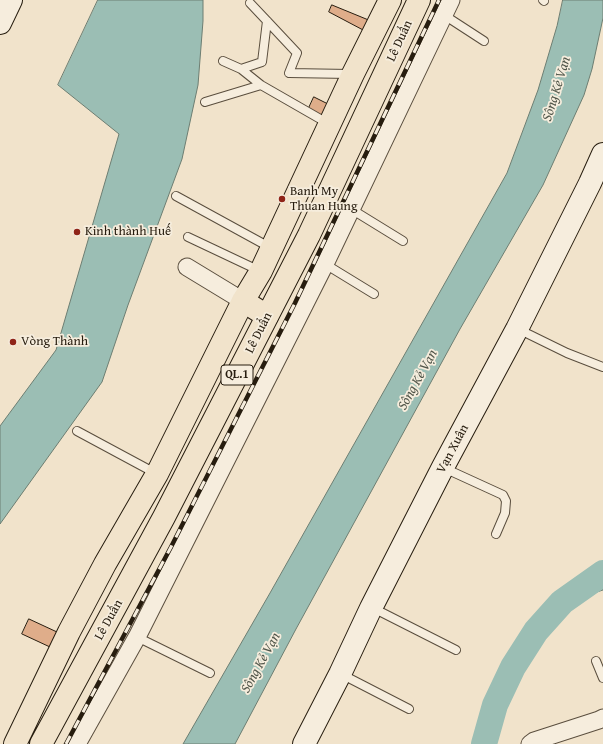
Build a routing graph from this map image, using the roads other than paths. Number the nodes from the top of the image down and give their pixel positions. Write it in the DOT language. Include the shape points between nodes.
graph roads {
  1 [pos="11,0"];
  2 [pos="390,0"];
  3 [pos="419,0"];
  4 [pos="250,3"];
  5 [pos="447,7"];
  6 [pos="267,21"];
  7 [pos="0,23"];
  8 [pos="484,41"];
  9 [pos="223,61"];
  10 [pos="241,69"];
  11 [pos="353,74"];
  12 [pos="261,85"];
  13 [pos="205,102"];
  14 [pos="329,124"];
  15 [pos="603,154"];
  16 [pos="596,186"];
  17 [pos="176,196"];
  18 [pos="351,209"];
  19 [pos="188,237"];
  20 [pos="403,241"];
  21 [pos="272,249"];
  22 [pos="325,264"];
  23 [pos="187,267"];
  24 [pos="261,271"];
  25 [pos="374,294"];
  26 [pos="242,301"];
  27 [pos="267,316"];
  28 [pos="517,329"];
  29 [pos="603,367"];
  30 [pos="77,431"];
  31 [pos="443,467"];
  32 [pos="156,474"];
  33 [pos="496,534"];
  34 [pos="371,608"];
  35 [pos="136,637"];
  36 [pos="456,650"];
  37 [pos="596,661"];
  38 [pos="210,673"];
  39 [pos="340,674"];
  40 [pos="603,678"];
  41 [pos="409,709"];
  42 [pos="603,718"];
  43 [pos="15,744"];
  44 [pos="41,744"];
  45 [pos="77,744"];
  46 [pos="304,744"];
  47 [pos="530,744"];
  1 -- 7 [label="street"];
  2 -- 11 [label="main road, Lê Duẩn / QL.1"];
  3 -- 27 [label="main road, Lê Duẩn / QL.1" via="309,235"];
  4 -- 6 [label="lane"];
  5 -- 8 [label="lane"];
  5 -- 18 [label="street"];
  6 -- 10 [label="lane" via="262,62"];
  6 -- 11 [label="lane" via="297,53 289,73"];
  9 -- 10 [label="lane"];
  10 -- 12 [label="lane"];
  11 -- 14 [label="main road, Lê Duẩn / QL.1"];
  12 -- 13 [label="lane"];
  12 -- 14 [label="lane"];
  14 -- 21 [label="main road, Lê Duẩn / QL.1"];
  15 -- 16 [label="street, Vạn Xuân"];
  16 -- 28 [label="street, Vạn Xuân"];
  17 -- 21 [label="lane"];
  18 -- 20 [label="lane"];
  18 -- 22 [label="street"];
  19 -- 24 [label="lane"];
  21 -- 24 [label="main road, Lê Duẩn / QL.1"];
  22 -- 25 [label="lane"];
  22 -- 35 [label="street"];
  23 -- 26 [label="street"];
  24 -- 26 [label="main road, Lê Duẩn / QL.1"];
  26 -- 27 [label="main road"];
  26 -- 32 [label="main road, Lê Duẩn / QL.1"];
  27 -- 44 [label="main road, Lê Duẩn / QL.1" via="164,517"];
  28 -- 29 [label="lane"];
  28 -- 31 [label="street, Vạn Xuân"];
  30 -- 32 [label="lane"];
  31 -- 33 [label="lane" via="503,495 506,501 505,513"];
  31 -- 34 [label="street, Vạn Xuân"];
  32 -- 43 [label="main road, Lê Duẩn / QL.1" via="69,632"];
  34 -- 36 [label="lane"];
  34 -- 39 [label="street, Vạn Xuân"];
  35 -- 38 [label="lane"];
  35 -- 45 [label="street"];
  37 -- 40 [label="lane"];
  39 -- 41 [label="lane"];
  39 -- 46 [label="street, Vạn Xuân"];
  42 -- 47 [label="street" via="534,740"];
}
